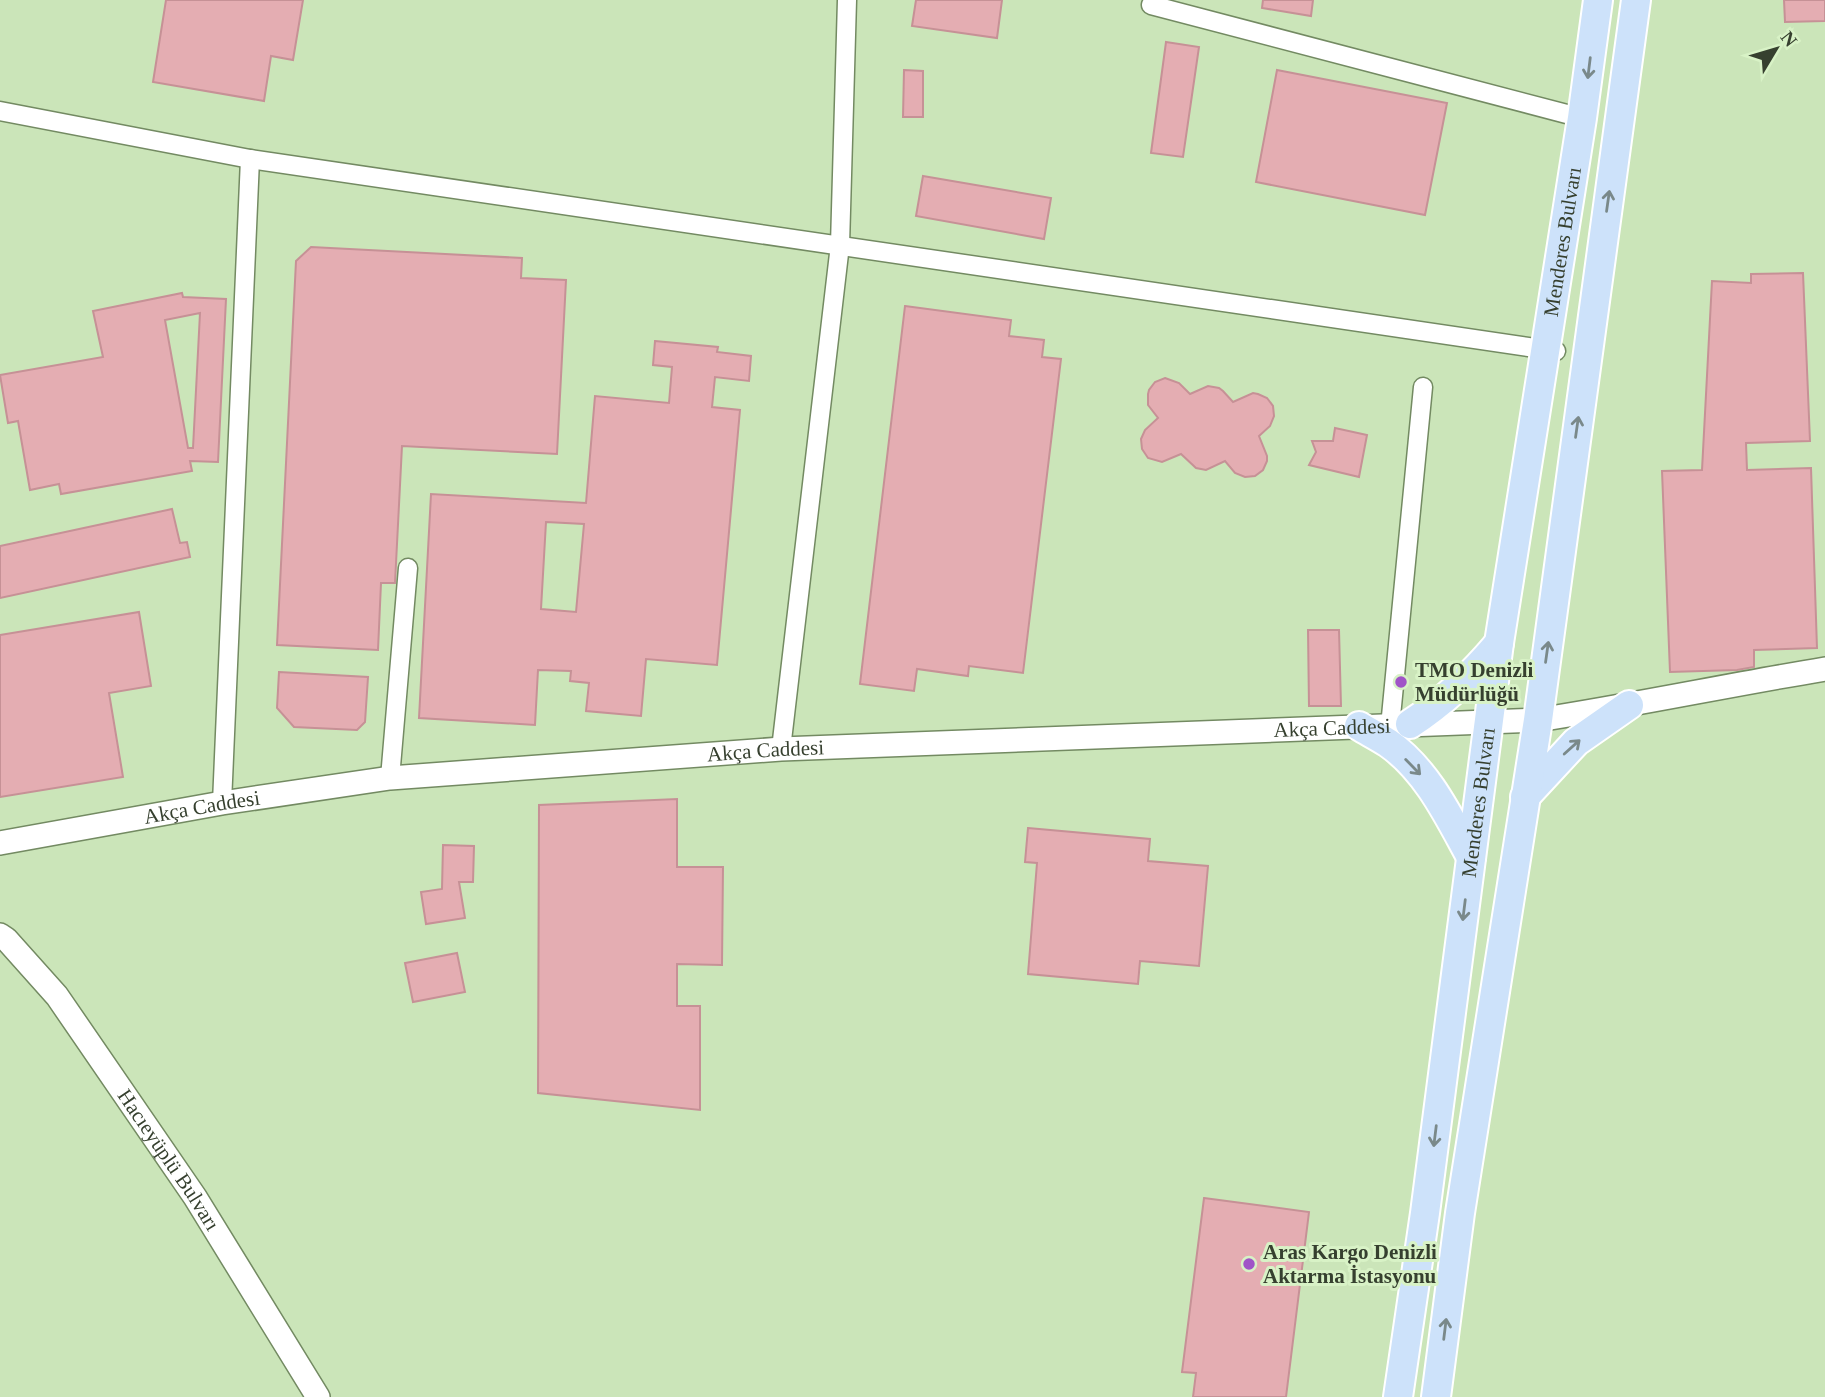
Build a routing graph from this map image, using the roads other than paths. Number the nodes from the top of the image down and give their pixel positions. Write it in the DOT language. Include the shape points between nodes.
graph roads {
  1 [pos="848,0"];
  2 [pos="1598,0"];
  3 [pos="1636,0"];
  4 [pos="1152,5"];
  5 [pos="0,111"];
  6 [pos="1582,118"];
  7 [pos="250,159"];
  8 [pos="840,245"];
  9 [pos="1553,350"];
  10 [pos="1423,387"];
  11 [pos="408,568"];
  12 [pos="1499,643"];
  13 [pos="1825,668"];
  14 [pos="1629,705"];
  15 [pos="1512,720"];
  16 [pos="1359,726"];
  17 [pos="1396,731"];
  18 [pos="781,749"];
  19 [pos="390,778"];
  20 [pos="1525,797"];
  21 [pos="222,803"];
  22 [pos="0,843"];
  23 [pos="1471,858"];
  24 [pos="0,934"];
  25 [pos="1460,1213"];
  26 [pos="318,1397"];
  27 [pos="1398,1397"];
  28 [pos="1436,1397"];
  1 -- 8 [label="street"];
  2 -- 6 [label="main road, Menderes Bulvarı, one-way"];
  15 -- 3 [label="main road, Menderes Bulvarı, one-way"];
  4 -- 6 [label="street"];
  5 -- 7 [label="street"];
  6 -- 9 [label="main road, Menderes Bulvarı"];
  7 -- 8 [label="street"];
  7 -- 21 [label="street"];
  8 -- 9 [label="street"];
  8 -- 18 [label="street"];
  9 -- 12 [label="main road, Menderes Bulvarı"];
  9 -- 15 [label="main road"];
  10 -- 17 [label="street"];
  11 -- 19 [label="street"];
  12 -- 15 [label="main road, Menderes Bulvarı"];
  12 -- 17 [label="main road" via="1442,702"];
  13 -- 14 [label="street, Akça Caddesi"];
  14 -- 15 [label="street, Akça Caddesi"];
  20 -- 14 [label="main road, one-way" via="1576,742"];
  15 -- 17 [label="street, Akça Caddesi"];
  15 -- 20 [label="main road, Menderes Bulvarı"];
  15 -- 23 [label="main road, Menderes Bulvarı"];
  15 -- 25 [label="main road" via="1485,929"];
  16 -- 17 [label="main road"];
  16 -- 18 [label="street, Akça Caddesi"];
  17 -- 23 [label="main road, one-way"];
  18 -- 19 [label="street, Akça Caddesi"];
  19 -- 21 [label="street, Akça Caddesi"];
  20 -- 25 [label="main road, Menderes Bulvarı"];
  21 -- 22 [label="street, Akça Caddesi"];
  23 -- 27 [label="main road, Menderes Bulvarı, one-way"];
  24 -- 26 [label="street, Hacıeyüplü Bulvarı" via="57,996 165,1152"];
  28 -- 25 [label="main road, Menderes Bulvarı, one-way"];
}
